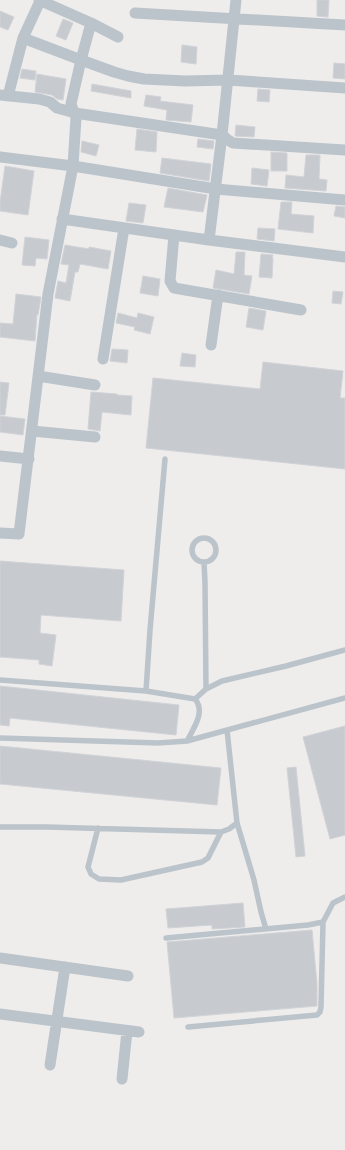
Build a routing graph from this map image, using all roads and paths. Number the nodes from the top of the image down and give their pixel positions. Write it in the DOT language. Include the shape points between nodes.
graph roads {
  1 [pos="40,0"];
  2 [pos="236,0"];
  3 [pos="135,13"];
  4 [pos="234,18"];
  5 [pos="91,23"];
  6 [pos="345,24"];
  7 [pos="118,37"];
  8 [pos="22,38"];
  9 [pos="81,60"];
  10 [pos="228,80"];
  11 [pos="345,88"];
  12 [pos="4,95"];
  13 [pos="75,113"];
  14 [pos="222,135"];
  15 [pos="345,150"];
  16 [pos="0,157"];
  17 [pos="73,166"];
  18 [pos="216,189"];
  19 [pos="345,200"];
  20 [pos="62,219"];
  21 [pos="124,228"];
  22 [pos="174,235"];
  23 [pos="0,240"];
  24 [pos="209,240"];
  25 [pos="12,243"];
  26 [pos="345,257"];
  27 [pos="218,296"];
  28 [pos="301,310"];
  29 [pos="211,345"];
  30 [pos="103,359"];
  31 [pos="38,376"];
  32 [pos="95,385"];
  33 [pos="32,431"];
  34 [pos="95,437"];
  35 [pos="0,456"];
  36 [pos="29,459"];
  37 [pos="165,459"];
  38 [pos="0,533"];
  39 [pos="204,562"];
  40 [pos="345,650"];
  41 [pos="0,680"];
  42 [pos="206,689"];
  43 [pos="146,691"];
  44 [pos="345,698"];
  45 [pos="195,699"];
  46 [pos="228,730"];
  47 [pos="0,738"];
  48 [pos="187,741"];
  49 [pos="237,823"];
  50 [pos="0,827"];
  51 [pos="98,828"];
  52 [pos="221,832"];
  53 [pos="345,897"];
  54 [pos="323,922"];
  55 [pos="266,929"];
  56 [pos="166,938"];
  57 [pos="0,958"];
  58 [pos="65,967"];
  59 [pos="128,976"];
  60 [pos="0,1014"];
  61 [pos="57,1021"];
  62 [pos="188,1027"];
  63 [pos="127,1031"];
  64 [pos="138,1032"];
  65 [pos="50,1065"];
  66 [pos="122,1079"];
  1 -- 5 [label="street"];
  1 -- 8 [label="street"];
  2 -- 4 [label="street"];
  3 -- 4 [label="street"];
  4 -- 6 [label="street"];
  4 -- 10 [label="street"];
  5 -- 7 [label="street"];
  5 -- 9 [label="street"];
  8 -- 9 [label="street"];
  8 -- 12 [label="street"];
  9 -- 10 [label="street" via="144,79"];
  9 -- 13 [label="street" via="71,104"];
  10 -- 11 [label="street"];
  10 -- 14 [label="street"];
  12 -- 13 [label="street" via="39,99"];
  13 -- 14 [label="street"];
  13 -- 17 [label="street"];
  14 -- 15 [label="street" via="233,143"];
  14 -- 18 [label="street"];
  16 -- 17 [label="street"];
  17 -- 18 [label="street"];
  17 -- 20 [label="street"];
  18 -- 19 [label="street"];
  18 -- 24 [label="street"];
  20 -- 21 [label="street"];
  20 -- 31 [label="street" via="48,294"];
  21 -- 22 [label="street"];
  21 -- 30 [label="street"];
  22 -- 24 [label="street"];
  22 -- 27 [label="street" via="170,281 174,288"];
  23 -- 25 [label="street"];
  24 -- 26 [label="street"];
  27 -- 28 [label="street"];
  27 -- 29 [label="street"];
  31 -- 32 [label="street"];
  31 -- 33 [label="street"];
  33 -- 34 [label="street"];
  33 -- 36 [label="street"];
  35 -- 36 [label="street"];
  36 -- 38 [label="street" via="19,534"];
  37 -- 43 [label="lane"];
  39 -- 39 [label="lane" via="196,560 191,549 194,542 205,537 213,541 216,553 212,560"];
  39 -- 42 [label="lane"];
  40 -- 42 [label="lane" via="222,681"];
  41 -- 43 [label="lane"];
  42 -- 45 [label="lane"];
  43 -- 45 [label="lane"];
  44 -- 46 [label="lane"];
  45 -- 48 [label="lane" via="198,702 198,720"];
  46 -- 48 [label="lane"];
  46 -- 49 [label="lane"];
  47 -- 48 [label="lane" via="158,743"];
  49 -- 52 [label="lane"];
  49 -- 55 [label="lane"];
  50 -- 51 [label="lane"];
  51 -- 52 [label="lane"];
  51 -- 52 [label="lane" via="88,866 91,874 99,879 121,880 202,862 208,858"];
  53 -- 54 [label="lane" via="333,903"];
  54 -- 55 [label="lane"];
  54 -- 62 [label="lane" via="321,1007 317,1015"];
  55 -- 56 [label="lane"];
  57 -- 58 [label="street"];
  58 -- 59 [label="street"];
  58 -- 61 [label="street"];
  60 -- 61 [label="street"];
  61 -- 63 [label="street"];
  61 -- 65 [label="street"];
  63 -- 64 [label="street"];
  63 -- 66 [label="street"];
}
